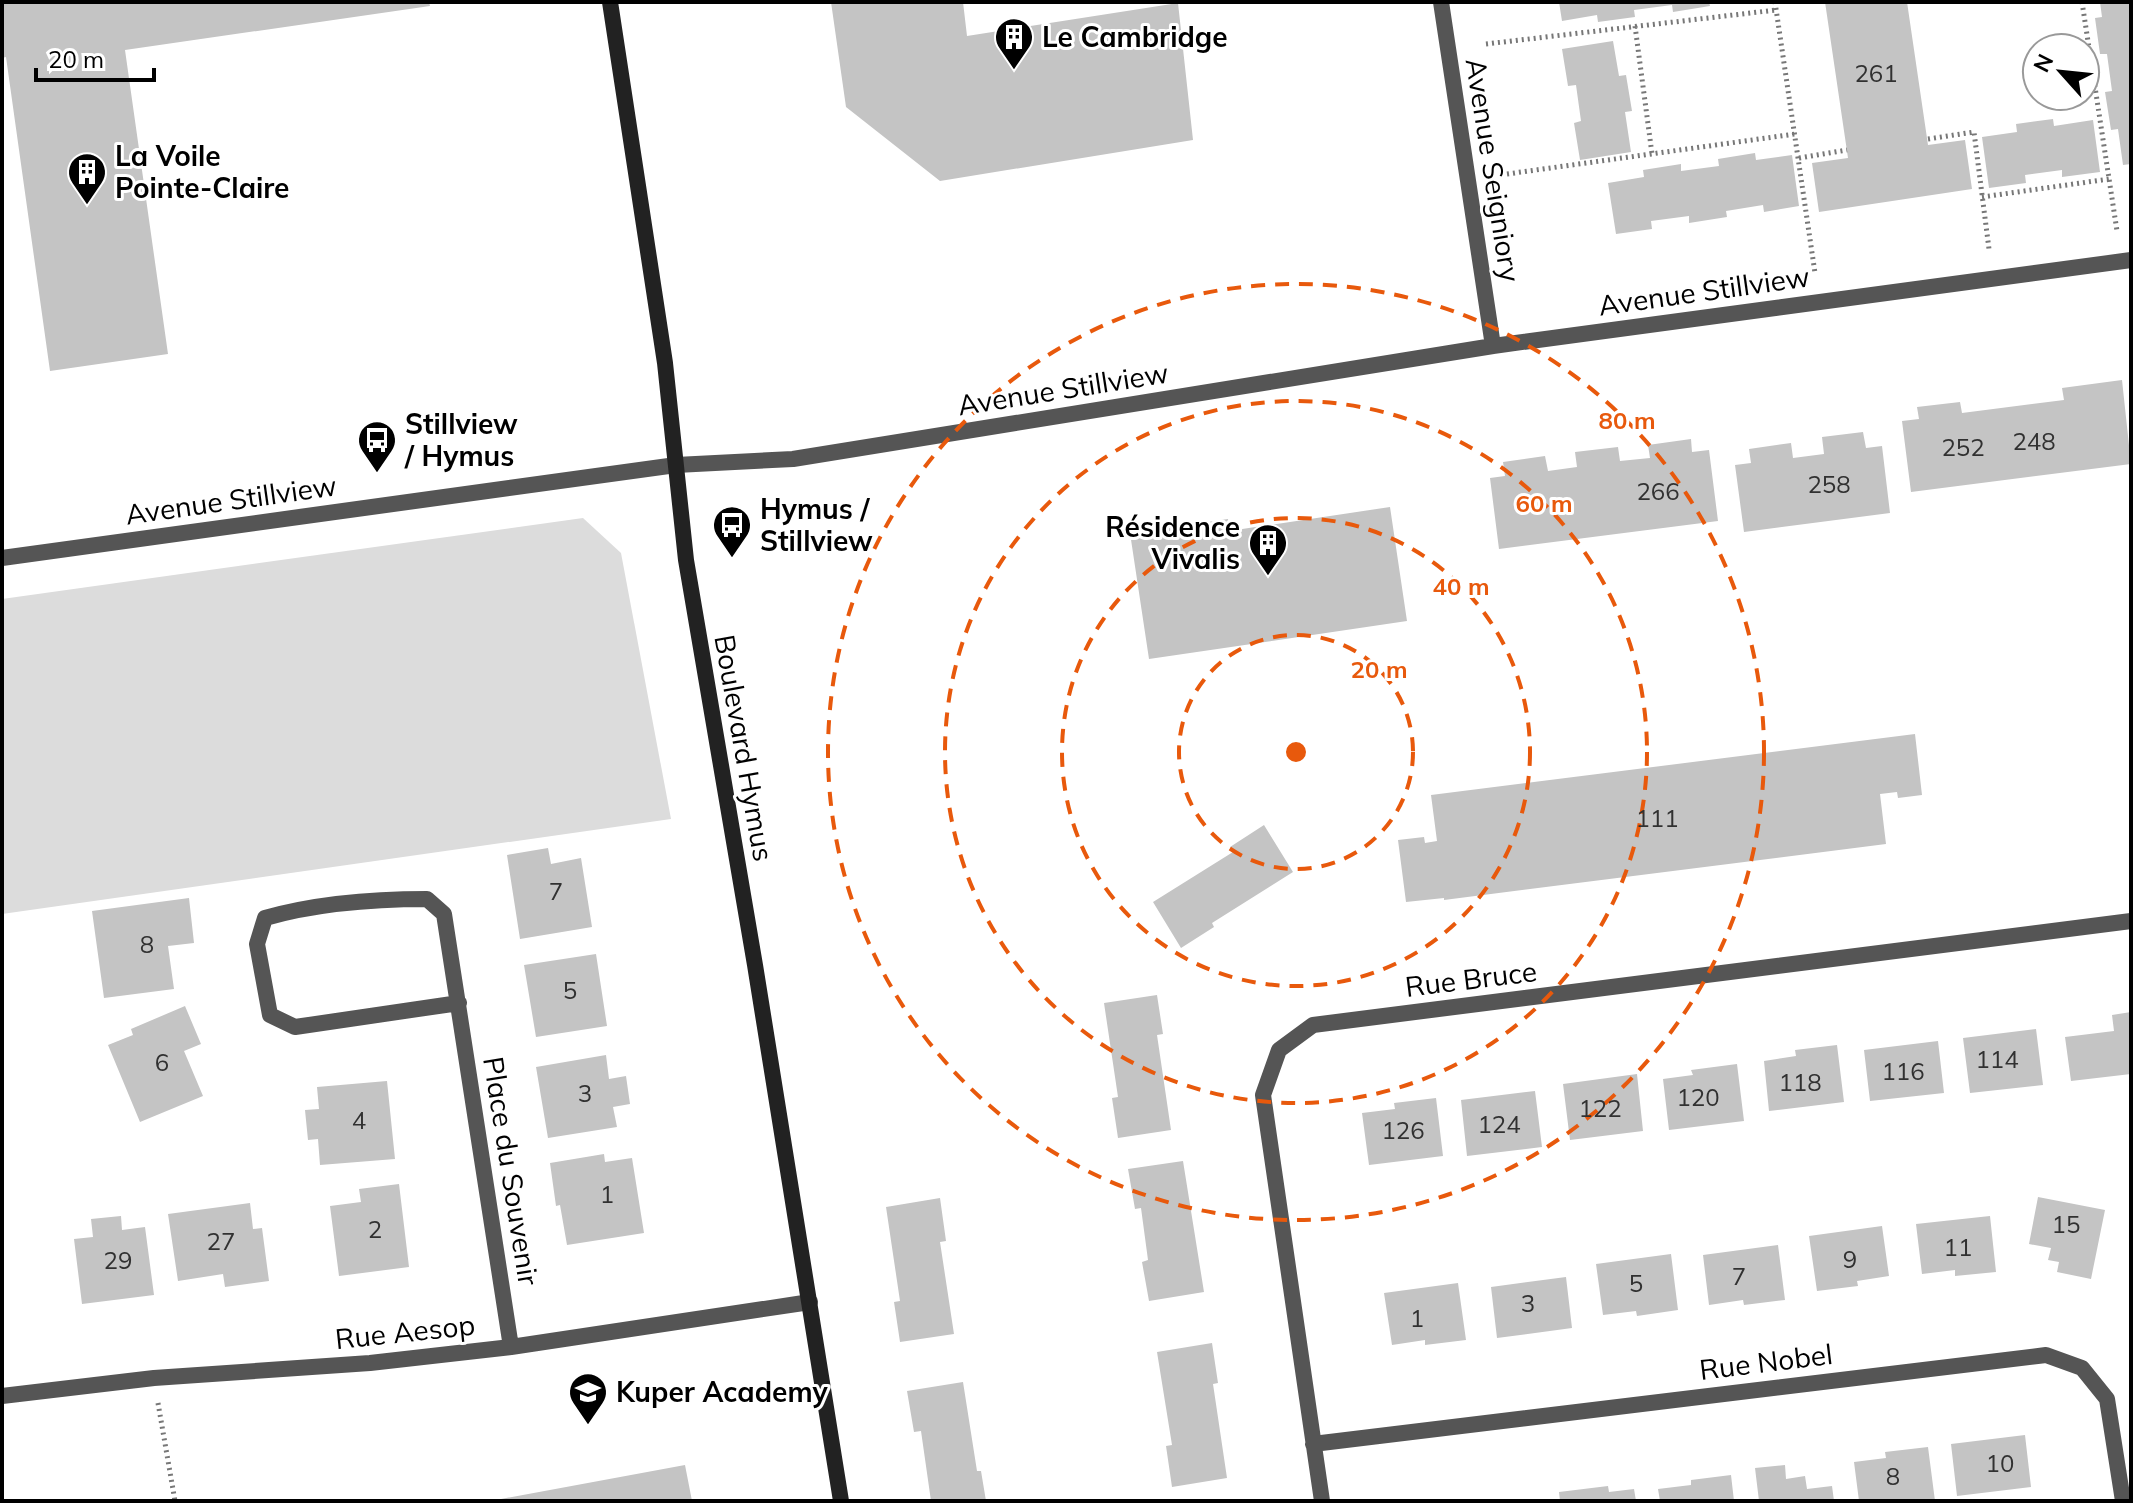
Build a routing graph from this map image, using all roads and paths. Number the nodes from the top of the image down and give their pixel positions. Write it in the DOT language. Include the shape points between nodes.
graph roads {
  1 [pos="610,2"];
  2 [pos="1441,2"];
  3 [pos="1775,2"];
  4 [pos="2082,2"];
  5 [pos="1776,10"];
  6 [pos="1635,26"];
  7 [pos="1486,44"];
  8 [pos="1795,134"];
  9 [pos="1928,139"];
  10 [pos="1847,150"];
  11 [pos="1652,154"];
  12 [pos="1799,158"];
  13 [pos="1507,174"];
  14 [pos="2109,179"];
  15 [pos="1982,197"];
  16 [pos="2117,231"];
  17 [pos="1989,249"];
  18 [pos="2131,260"];
  19 [pos="1815,273"];
  20 [pos="1493,346"];
  21 [pos="676,465"];
  22 [pos="2,558"];
  23 [pos="2131,921"];
  24 [pos="459,1003"];
  25 [pos="810,1302"];
  26 [pos="511,1347"];
  27 [pos="154,1378"];
  28 [pos="2,1396"];
  29 [pos="1313,1444"];
  30 [pos="175,1501"];
  31 [pos="841,1501"];
  32 [pos="1322,1501"];
  33 [pos="2123,1501"];
  1 -- 21 [label="street, Boulevard Hymus"];
  2 -- 20 [label="street, Avenue Seigniory"];
  3 -- 5 [label="path"];
  4 -- 14 [label="path"];
  5 -- 6 [label="path"];
  5 -- 8 [label="path"];
  6 -- 7 [label="path"];
  6 -- 11 [label="path"];
  8 -- 11 [label="path"];
  8 -- 12 [label="path"];
  9 -- 15 [label="path" via="1974,132"];
  10 -- 12 [label="path"];
  11 -- 13 [label="path"];
  12 -- 19 [label="path"];
  14 -- 15 [label="path"];
  14 -- 16 [label="path"];
  15 -- 17 [label="path"];
  18 -- 20 [label="street, Avenue Stillview"];
  20 -- 21 [label="street, Avenue Stillview" via="793,459"];
  21 -- 22 [label="street, Avenue Stillview"];
  21 -- 25 [label="street, Boulevard Hymus" via="701,657"];
  23 -- 29 [label="street, Rue Bruce" via="1313,1025 1279,1050 1263,1095"];
  24 -- 24 [label="street, Place du Souvenir" via="444,914 427,899 265,918 257,944 270,1015 295,1027"];
  24 -- 26 [label="street, Place du Souvenir"];
  25 -- 26 [label="street, Rue Aesop"];
  25 -- 31 [label="street, Boulevard Hymus"];
  26 -- 27 [label="street, Rue Aesop"];
  27 -- 28 [label="street, Rue Aesop"];
  27 -- 30 [label="path"];
  29 -- 32 [label="street, Rue Bruce"];
  29 -- 33 [label="street, Rue Nobel" via="2046,1355 2082,1368 2107,1399"];
}
